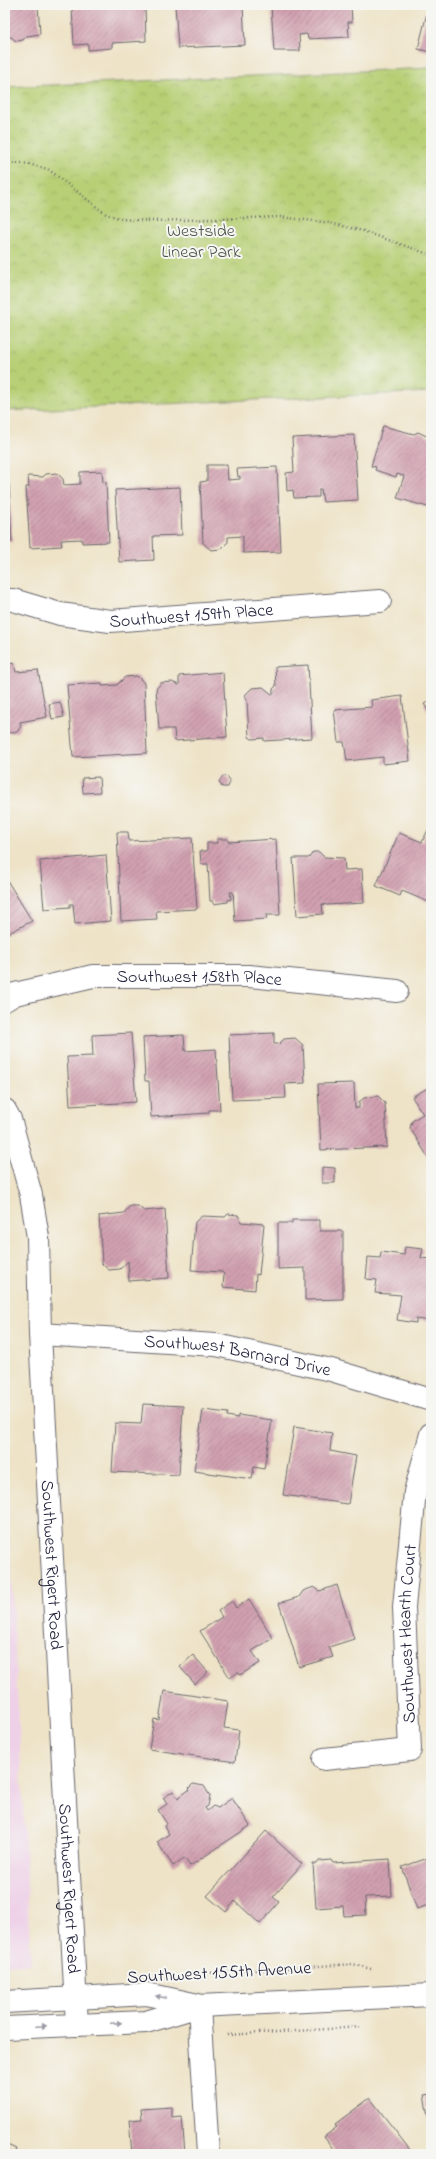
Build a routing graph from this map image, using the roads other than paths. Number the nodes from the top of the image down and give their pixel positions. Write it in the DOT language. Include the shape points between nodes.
graph roads {
  1 [pos="5,600"];
  2 [pos="380,601"];
  3 [pos="397,990"];
  4 [pos="5,1000"];
  5 [pos="5,1110"];
  6 [pos="40,1334"];
  7 [pos="431,1400"];
  8 [pos="431,1434"];
  9 [pos="324,1759"];
  10 [pos="431,1995"];
  11 [pos="76,1998"];
  12 [pos="5,2002"];
  13 [pos="199,2006"];
  14 [pos="77,2024"];
  15 [pos="5,2028"];
  16 [pos="208,2154"];
  1 -- 2 [label="street, Southwest 159th Place" via="60,614 110,621"];
  3 -- 4 [label="street, Southwest 158th Place" via="249,976 93,976 15,994"];
  5 -- 6 [label="street, Southwest Rigert Road" via="10,1119 31,1195 38,1237"];
  6 -- 7 [label="street, Southwest Barnard Drive" via="216,1345 331,1370"];
  6 -- 11 [label="street, Southwest Rigert Road"];
  8 -- 9 [label="street, Southwest Hearth Court" via="415,1492 404,1607 410,1750"];
  10 -- 13 [label="street, Southwest 155th Avenue"];
  11 -- 12 [label="street, Southwest 155th Avenue"];
  13 -- 11 [label="street, Southwest 155th Avenue, one-way" via="147,1994"];
  11 -- 14 [label="street, Southwest Rigert Road"];
  14 -- 13 [label="street, Southwest 155th Avenue, one-way" via="146,2022"];
  13 -- 16 [label="street"];
  15 -- 14 [label="street, Southwest 155th Avenue, one-way"];
}
